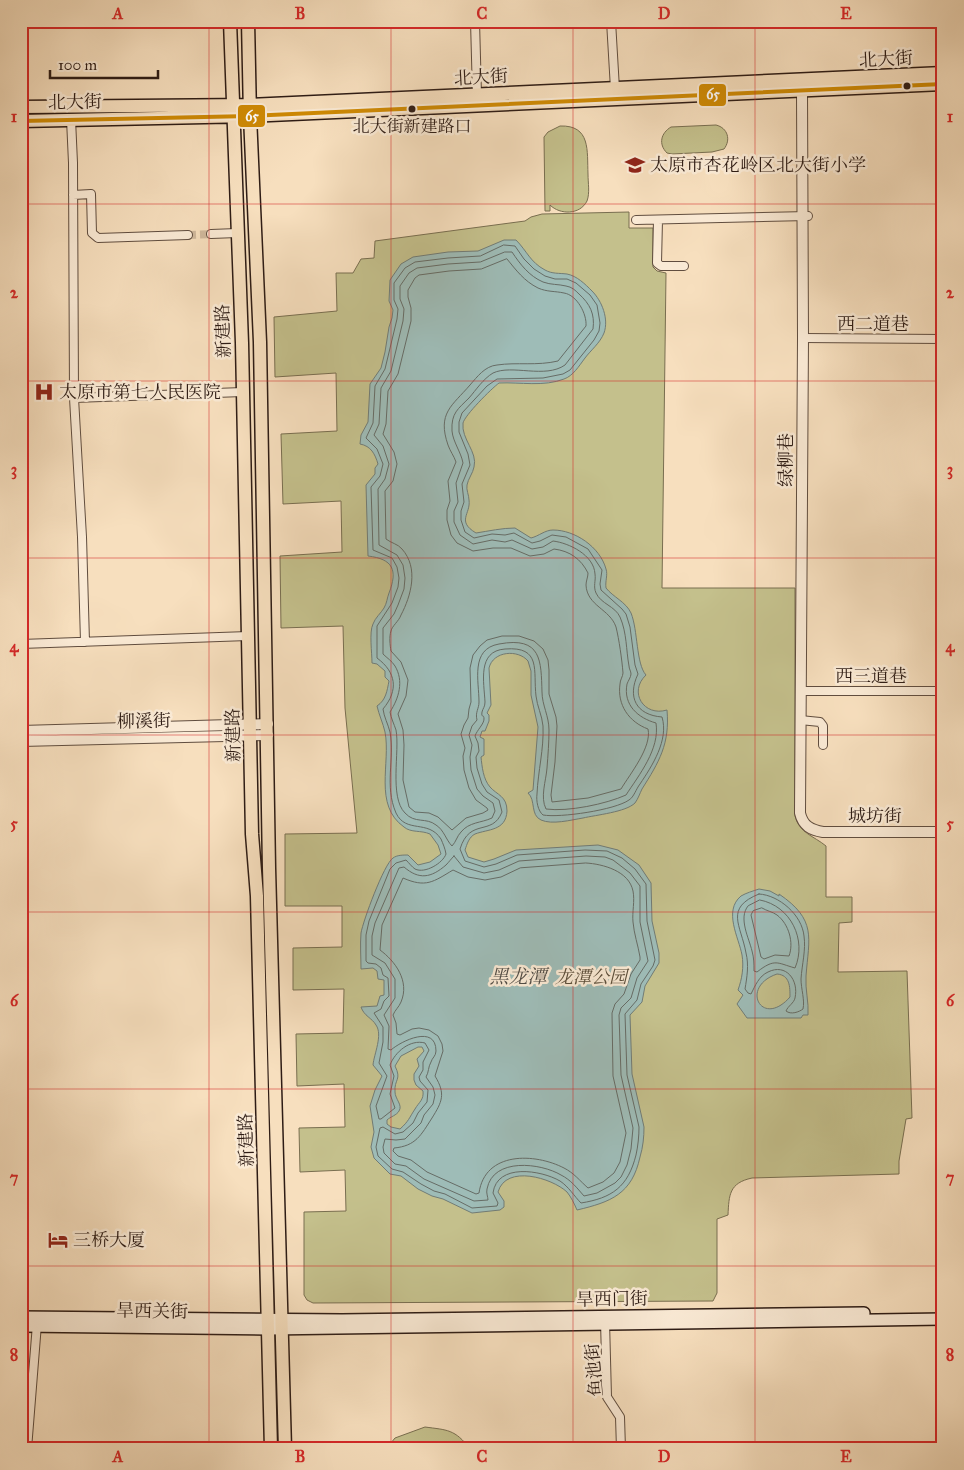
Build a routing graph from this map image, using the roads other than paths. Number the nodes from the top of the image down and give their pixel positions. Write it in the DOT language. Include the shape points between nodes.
graph roads {
  1 [pos="230,21"];
  2 [pos="248,21"];
  3 [pos="475,21"];
  4 [pos="611,21"];
  5 [pos="943,73"];
  6 [pos="943,84"];
  7 [pos="615,89"];
  8 [pos="804,91"];
  9 [pos="477,95"];
  10 [pos="21,107"];
  11 [pos="232,110"];
  12 [pos="250,110"];
  13 [pos="71,120"];
  14 [pos="21,121"];
  15 [pos="73,195"];
  16 [pos="805,216"];
  17 [pos="636,220"];
  18 [pos="658,220"];
  19 [pos="237,233"];
  20 [pos="211,234"];
  21 [pos="188,235"];
  22 [pos="684,266"];
  23 [pos="806,337"];
  24 [pos="943,338"];
  25 [pos="243,392"];
  26 [pos="74,398"];
  27 [pos="248,636"];
  28 [pos="85,642"];
  29 [pos="21,644"];
  30 [pos="803,689"];
  31 [pos="943,689"];
  32 [pos="803,720"];
  33 [pos="268,729"];
  34 [pos="21,730"];
  35 [pos="250,730"];
  36 [pos="21,741"];
  37 [pos="822,745"];
  38 [pos="808,824"];
  39 [pos="943,830"];
  40 [pos="943,1312"];
  41 [pos="21,1317"];
  42 [pos="943,1319"];
  43 [pos="605,1321"];
  44 [pos="37,1322"];
  45 [pos="268,1324"];
  46 [pos="282,1324"];
  47 [pos="21,1326"];
  48 [pos="27,1449"];
  49 [pos="271,1449"];
  50 [pos="285,1449"];
  51 [pos="621,1449"];
  1 -- 11 [label="main road, 新建路"];
  2 -- 12 [label="main road, 新建路"];
  3 -- 9 [label="street"];
  4 -- 7 [label="street"];
  5 -- 7 [label="main road, 北大街"];
  6 -- 8 [label="main road"];
  7 -- 9 [label="main road, 北大街"];
  8 -- 12 [label="main road"];
  8 -- 16 [label="street, 绿柳巷"];
  9 -- 12 [label="main road, 北大街"];
  10 -- 11 [label="main road, 北大街"];
  11 -- 12 [label="main road, 北大街"];
  11 -- 13 [label="main road, 北大街"];
  11 -- 19 [label="main road, 新建路"];
  12 -- 33 [label="main road, 新建路" via="260,342"];
  13 -- 14 [label="main road, 北大街"];
  13 -- 15 [label="street"];
  15 -- 21 [label="street" via="91,194 92,234 98,238"];
  15 -- 26 [label="street"];
  16 -- 18 [label="street"];
  16 -- 23 [label="street, 绿柳巷"];
  17 -- 18 [label="street"];
  18 -- 22 [label="street" via="657,263 660,266"];
  19 -- 20 [label="street"];
  19 -- 25 [label="main road, 新建路"];
  23 -- 24 [label="street, 西二道巷"];
  23 -- 30 [label="street, 绿柳巷"];
  25 -- 26 [label="street"];
  25 -- 27 [label="main road, 新建路"];
  26 -- 28 [label="street"];
  27 -- 28 [label="street"];
  27 -- 35 [label="main road, 新建路"];
  28 -- 29 [label="street"];
  30 -- 31 [label="street, 西三道巷"];
  30 -- 32 [label="street, 绿柳巷"];
  32 -- 37 [label="street" via="820,722"];
  32 -- 38 [label="street, 绿柳巷"];
  33 -- 35 [label="street, 柳溪街"];
  33 -- 46 [label="main road, 新建路"];
  34 -- 35 [label="street, 柳溪街"];
  35 -- 36 [label="street, 柳溪街"];
  35 -- 45 [label="main road, 新建路"];
  38 -- 39 [label="street, 城坊街" via="836,828"];
  40 -- 43 [label="main road, 旱西门街"];
  41 -- 44 [label="main road, 旱西关街"];
  42 -- 43 [label="main road, 旱西门街"];
  43 -- 46 [label="main road, 旱西门街"];
  43 -- 51 [label="street, 鱼池街" via="607,1397 620,1417"];
  44 -- 45 [label="main road, 旱西关街"];
  44 -- 47 [label="main road, 旱西关街"];
  44 -- 48 [label="street"];
  45 -- 46 [label="main road, 旱西关街"];
  45 -- 49 [label="main road, 新建路"];
  46 -- 50 [label="main road, 新建路"];
}
